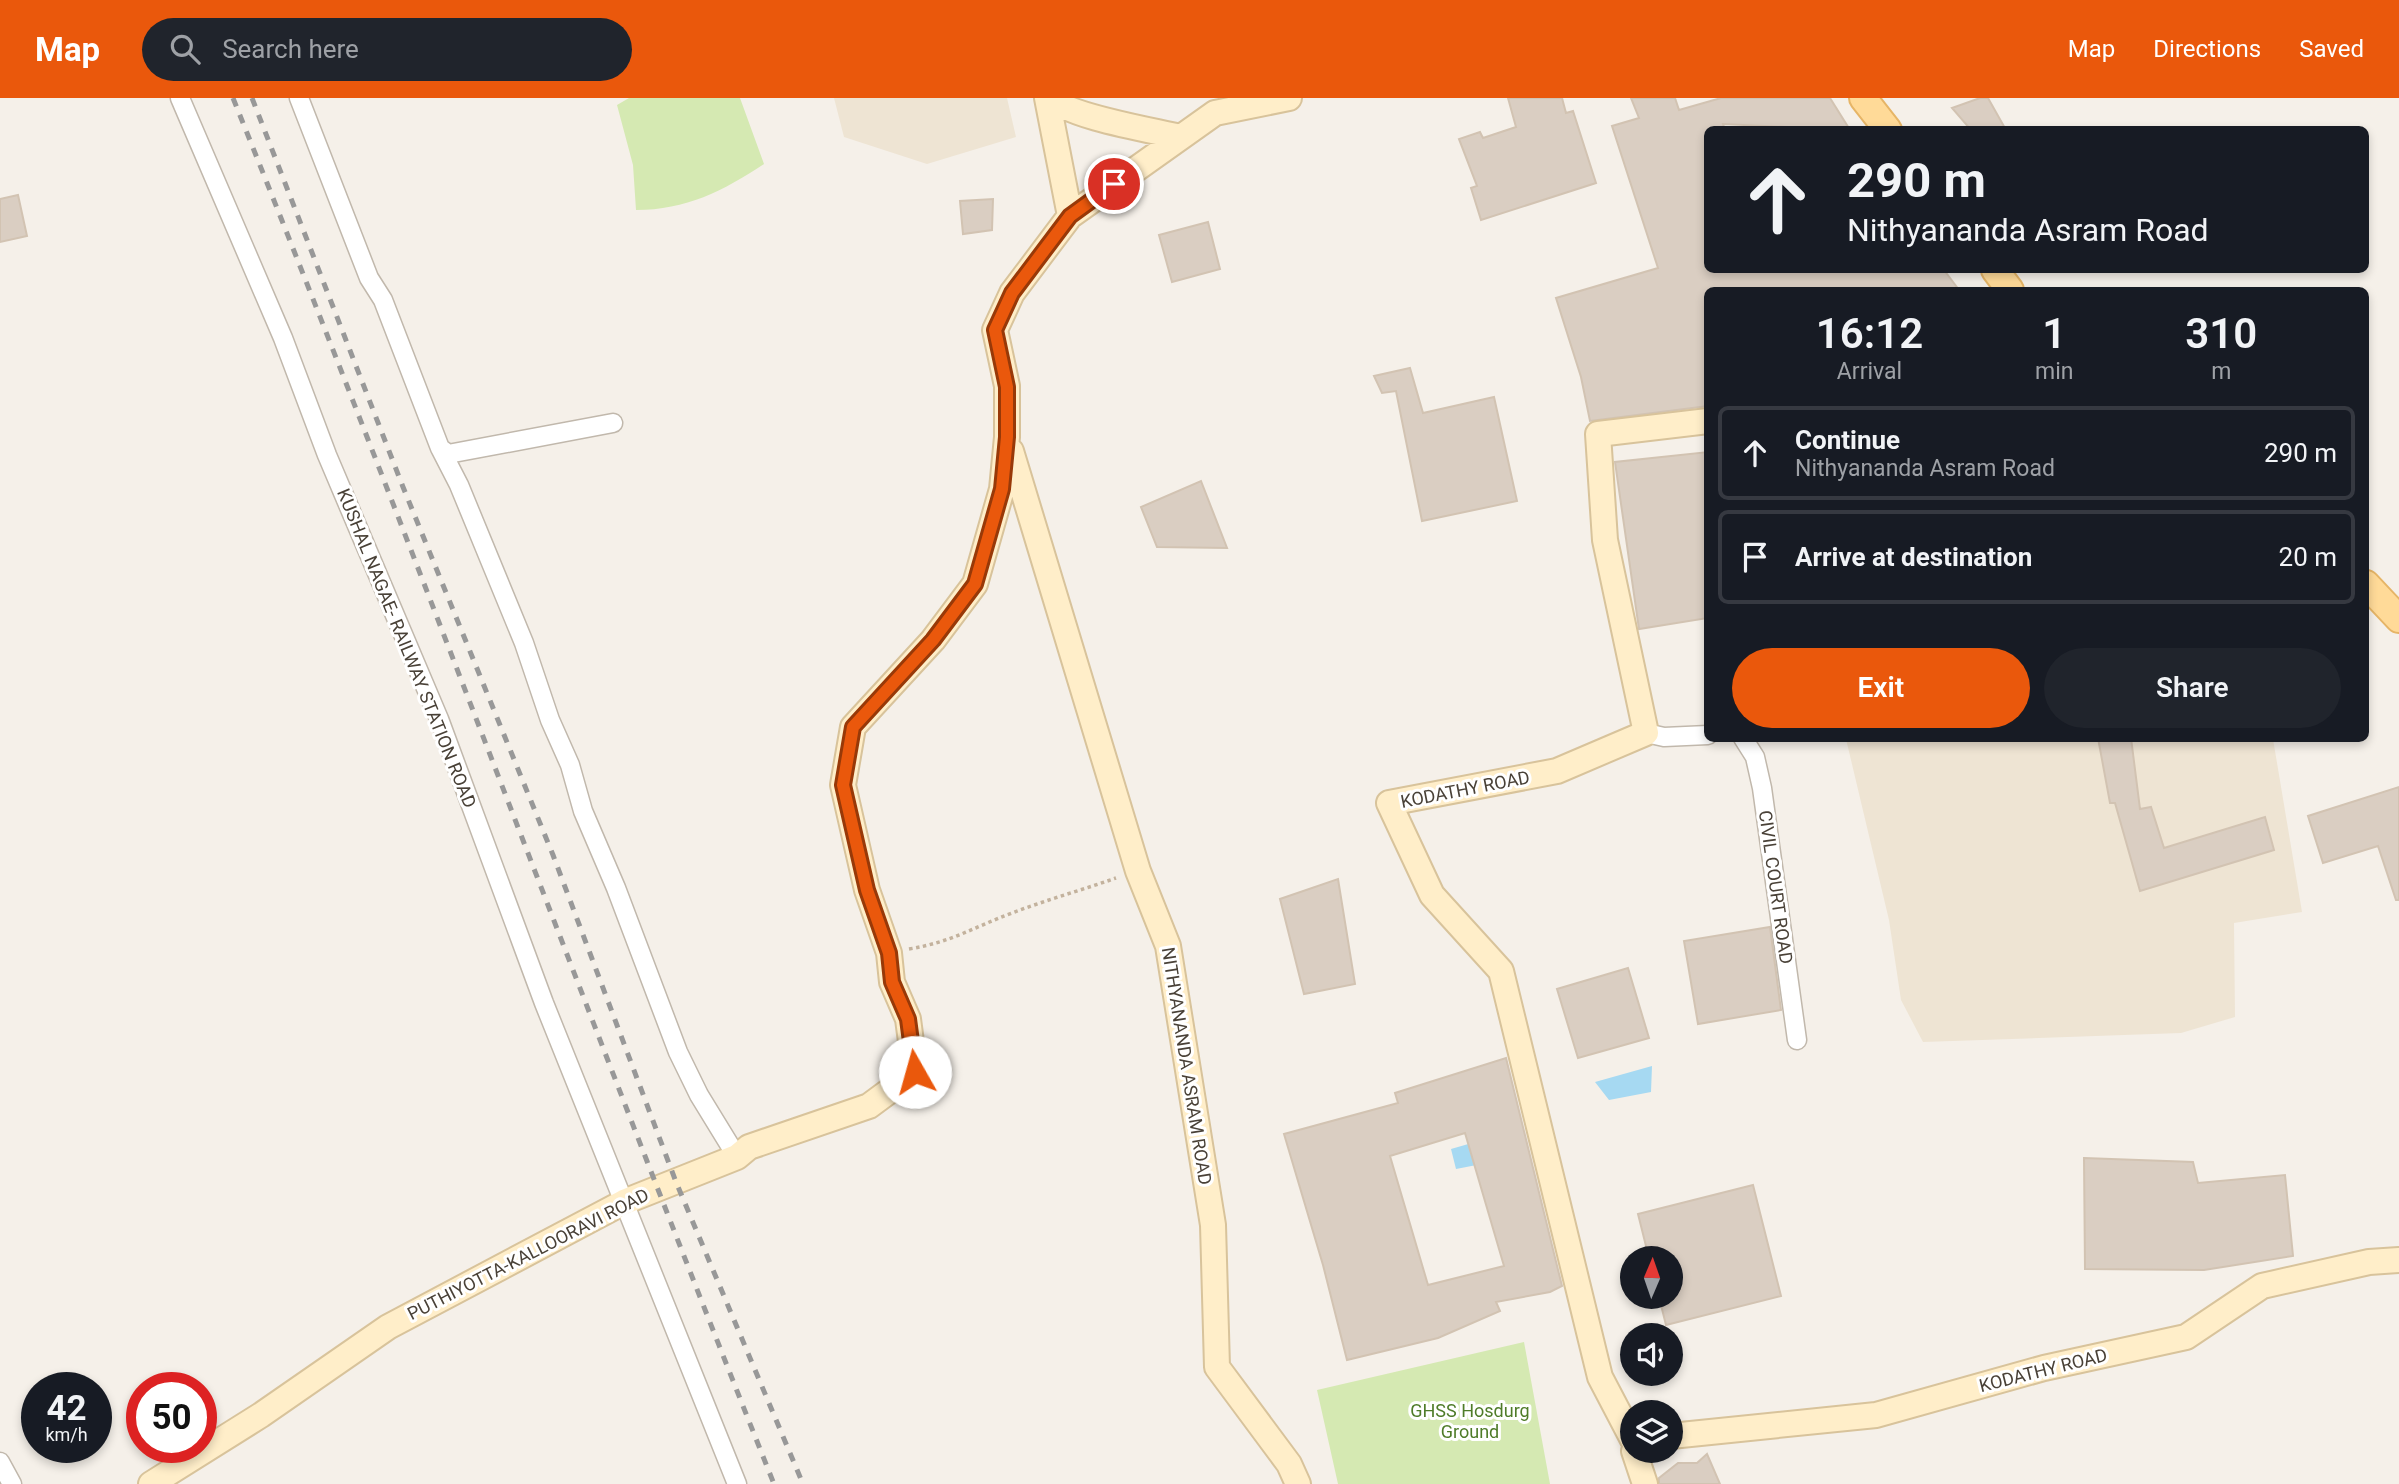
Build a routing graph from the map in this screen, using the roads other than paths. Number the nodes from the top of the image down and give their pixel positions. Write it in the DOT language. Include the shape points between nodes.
graph roads {
  1 [pos="180,98"];
  2 [pos="299,98"];
  3 [pos="1047,98"];
  4 [pos="1053,98"];
  5 [pos="1289,98"];
  6 [pos="1863,98"];
  7 [pos="1885,126"];
  8 [pos="1180,137"];
  9 [pos="1070,216"];
  10 [pos="1704,422"];
  11 [pos="613,423"];
  12 [pos="1007,437"];
  13 [pos="440,448"];
  14 [pos="2369,587"];
  15 [pos="2399,619"];
  16 [pos="1646,733"];
  17 [pos="1704,735"];
  18 [pos="1746,742"];
  19 [pos="1797,1040"];
  20 [pos="737,1157"];
  21 [pos="625,1202"];
  22 [pos="2399,1260"];
  23 [pos="1620,1419"];
  24 [pos="1683,1435"];
  25 [pos="0,1462"];
  26 [pos="1638,1463"];
  27 [pos="12,1484"];
  28 [pos="151,1484"];
  29 [pos="737,1484"];
  30 [pos="1298,1484"];
  31 [pos="1645,1484"];
  1 -- 21 [label="street, KUSHAL NAGAE- RAILWAY STATION ROAD" via="439,719 544,1003"];
  2 -- 13 [label="street"];
  3 -- 9 [label="street"];
  4 -- 8 [label="street" via="1086,115"];
  5 -- 8 [label="street" via="1215,113"];
  6 -- 7 [label="main road"];
  8 -- 9 [label="street"];
  9 -- 12 [label="street, PUTHIYOTTA-KALLOORAVI ROAD" via="1012,293 995,330 1007,387"];
  10 -- 16 [label="street" via="1598,435 1605,540"];
  11 -- 13 [label="street" via="448,454"];
  12 -- 20 [label="street, PUTHIYOTTA-KALLOORAVI ROAD" via="1002,489 975,584 933,640 853,727 843,785 867,890 889,953 892,982 908,1019 915,1072 869,1106 749,1147"];
  12 -- 30 [label="street, NITHYANANDA ASRAM ROAD" via="1138,871 1168,946 1213,1225 1217,1367 1289,1464"];
  13 -- 20 [label="street" via="524,643 583,811 678,1052"];
  14 -- 15 [label="main road"];
  16 -- 17 [label="street"];
  16 -- 23 [label="street, KODATHY ROAD" via="1557,771 1389,803 1432,895 1501,971 1600,1377"];
  18 -- 19 [label="street, CIVIL COURT ROAD" via="1755,757 1762,788"];
  20 -- 21 [label="street, PUTHIYOTTA-KALLOORAVI ROAD"];
  21 -- 28 [label="street, PUTHIYOTTA-KALLOORAVI ROAD" via="388,1326 261,1415"];
  21 -- 29 [label="street, KUSHAL NAGAE- RAILWAY STATION ROAD"];
  22 -- 24 [label="street, KODATHY ROAD" via="2369,1262 2262,1286 2186,1337 2044,1368 1875,1415"];
  25 -- 27 [label="street"];
  26 -- 31 [label="street"];
}
